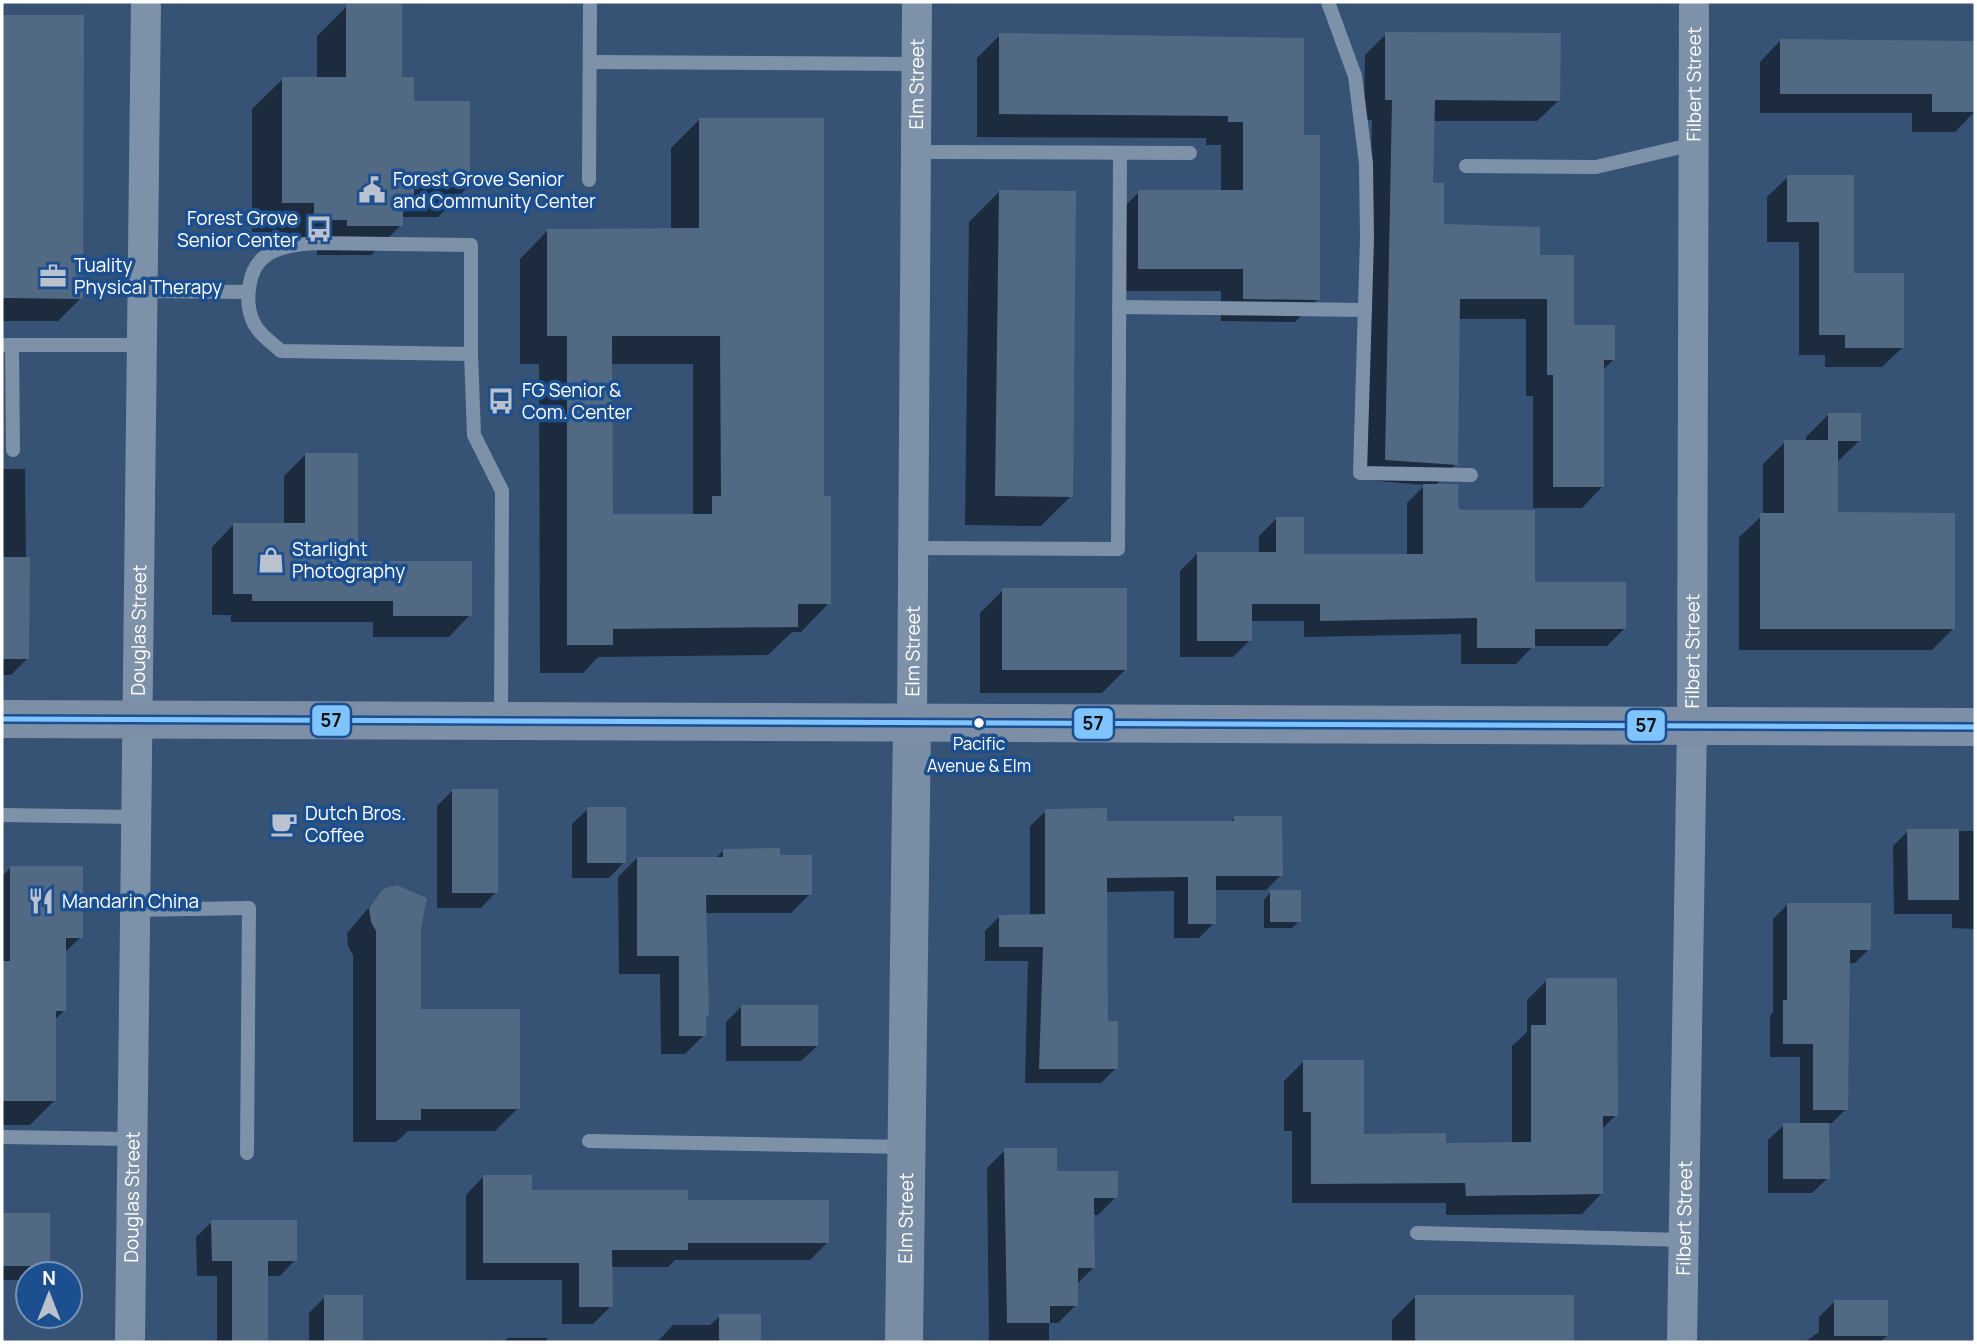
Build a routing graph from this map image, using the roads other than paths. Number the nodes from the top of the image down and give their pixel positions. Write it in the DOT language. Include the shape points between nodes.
graph roads {
  1 [pos="146,2"];
  2 [pos="590,2"];
  3 [pos="917,2"];
  4 [pos="1328,2"];
  5 [pos="1694,2"];
  6 [pos="590,62"];
  7 [pos="917,64"];
  8 [pos="1694,144"];
  9 [pos="916,152"];
  10 [pos="1120,153"];
  11 [pos="1190,153"];
  12 [pos="1466,166"];
  13 [pos="589,180"];
  14 [pos="141,291"];
  15 [pos="248,292"];
  16 [pos="1119,307"];
  17 [pos="1365,310"];
  18 [pos="7,345"];
  19 [pos="140,345"];
  20 [pos="471,354"];
  21 [pos="13,450"];
  22 [pos="1471,475"];
  23 [pos="913,548"];
  24 [pos="2,719"];
  25 [pos="135,719"];
  26 [pos="501,720"];
  27 [pos="912,723"];
  28 [pos="1692,726"];
  29 [pos="1975,727"];
  30 [pos="2,815"];
  31 [pos="134,817"];
  32 [pos="133,910"];
  33 [pos="2,1137"];
  34 [pos="131,1139"];
  35 [pos="589,1141"];
  36 [pos="907,1147"];
  37 [pos="247,1153"];
  38 [pos="1417,1233"];
  39 [pos="1683,1240"];
  40 [pos="130,1342"];
  41 [pos="904,1342"];
  42 [pos="1682,1342"];
  1 -- 14 [label="street, Douglas Street"];
  2 -- 6 [label="lane"];
  3 -- 7 [label="street, Elm Street"];
  4 -- 17 [label="lane" via="1356,76 1362,114"];
  5 -- 8 [label="street, Filbert Street"];
  6 -- 7 [label="lane"];
  6 -- 13 [label="lane"];
  7 -- 9 [label="street, Elm Street"];
  8 -- 12 [label="lane" via="1596,167"];
  8 -- 28 [label="street, Filbert Street"];
  9 -- 10 [label="lane"];
  9 -- 23 [label="street, Elm Street"];
  10 -- 11 [label="lane"];
  10 -- 16 [label="lane"];
  14 -- 15 [label="lane"];
  14 -- 19 [label="street, Douglas Street"];
  15 -- 20 [label="lane" via="252,319 281,351"];
  15 -- 20 [label="lane" via="263,258 283,247 314,243 471,245"];
  16 -- 17 [label="lane"];
  16 -- 23 [label="lane" via="1118,550"];
  17 -- 22 [label="lane" via="1360,473"];
  18 -- 19 [label="lane"];
  18 -- 21 [label="lane"];
  19 -- 25 [label="street, Douglas Street"];
  20 -- 26 [label="lane" via="474,435 502,491"];
  23 -- 27 [label="street, Elm Street"];
  24 -- 25 [label="main road"];
  25 -- 26 [label="main road"];
  25 -- 31 [label="street, Douglas Street"];
  26 -- 27 [label="main road"];
  27 -- 28 [label="main road"];
  27 -- 36 [label="street, Elm Street"];
  28 -- 29 [label="main road"];
  28 -- 39 [label="street, Filbert Street"];
  30 -- 31 [label="lane"];
  31 -- 32 [label="street, Douglas Street"];
  32 -- 34 [label="street, Douglas Street"];
  32 -- 37 [label="lane" via="249,908"];
  33 -- 34 [label="lane"];
  34 -- 40 [label="street, Douglas Street"];
  35 -- 36 [label="lane"];
  36 -- 41 [label="street, Elm Street"];
  38 -- 39 [label="lane"];
  39 -- 42 [label="street, Filbert Street"];
}
